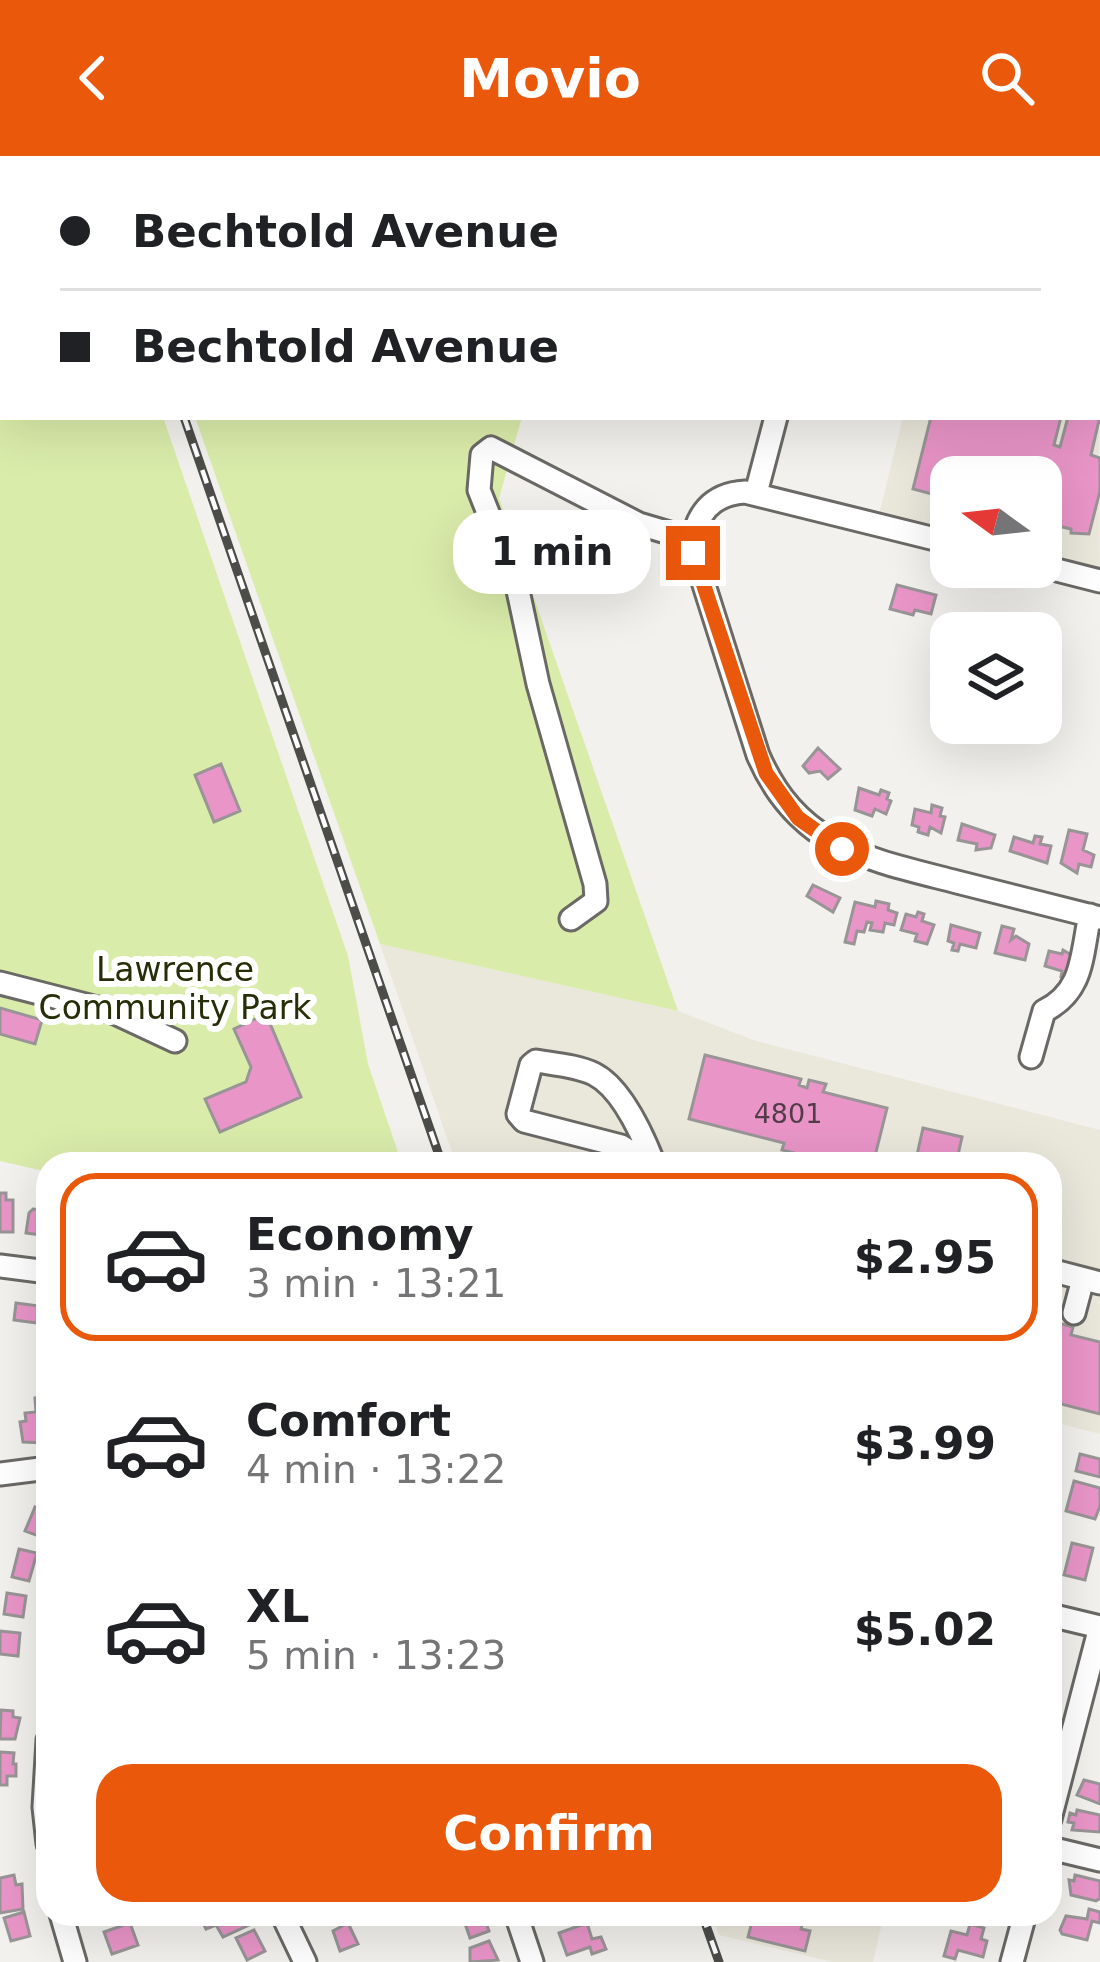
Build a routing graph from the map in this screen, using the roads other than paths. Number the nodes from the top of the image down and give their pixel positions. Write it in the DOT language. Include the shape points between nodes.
graph roads {
  1 [pos="775,420"];
  2 [pos="756,493"];
  3 [pos="930,538"];
  4 [pos="693,540"];
  5 [pos="1062,571"];
  6 [pos="1100,581"];
  7 [pos="1095,917"];
  8 [pos="571,919"];
  9 [pos="0,982"];
  10 [pos="175,1041"];
  11 [pos="1031,1057"];
  12 [pos="631,1152"];
  13 [pos="648,1152"];
  14 [pos="0,1266"];
  15 [pos="36,1270"];
  16 [pos="1062,1273"];
  17 [pos="1092,1281"];
  18 [pos="1074,1313"];
  19 [pos="36,1470"];
  20 [pos="0,1474"];
  21 [pos="1062,1618"];
  22 [pos="1100,1627"];
  23 [pos="1062,1773"];
  24 [pos="1062,1851"];
  25 [pos="1100,1860"];
  26 [pos="64,1926"];
  27 [pos="288,1926"];
  28 [pos="520,1926"];
  29 [pos="1022,1926"];
  30 [pos="75,1962"];
  31 [pos="305,1962"];
  32 [pos="532,1962"];
  33 [pos="1012,1962"];
  1 -- 2 [label="street"];
  2 -- 3 [label="street"];
  2 -- 4 [label="street" via="735,492 707,507"];
  4 -- 7 [label="street" via="760,761 789,808 834,844 873,860"];
  4 -- 8 [label="street" via="639,524 491,448 482,455 479,490 517,586 595,884 596,901"];
  5 -- 6 [label="street"];
  7 -- 11 [label="street" via="1074,989 1044,1011"];
  9 -- 10 [label="street" via="113,1012"];
  12 -- 13 [label="street" via="524,1121 518,1114 531,1065 598,1075 639,1124"];
  14 -- 15 [label="street"];
  16 -- 17 [label="street"];
  17 -- 18 [label="street"];
  19 -- 20 [label="street"];
  21 -- 22 [label="street"];
  22 -- 23 [label="street"];
  24 -- 25 [label="street"];
  26 -- 30 [label="street"];
  27 -- 31 [label="street"];
  28 -- 32 [label="street"];
  29 -- 33 [label="street"];
}
